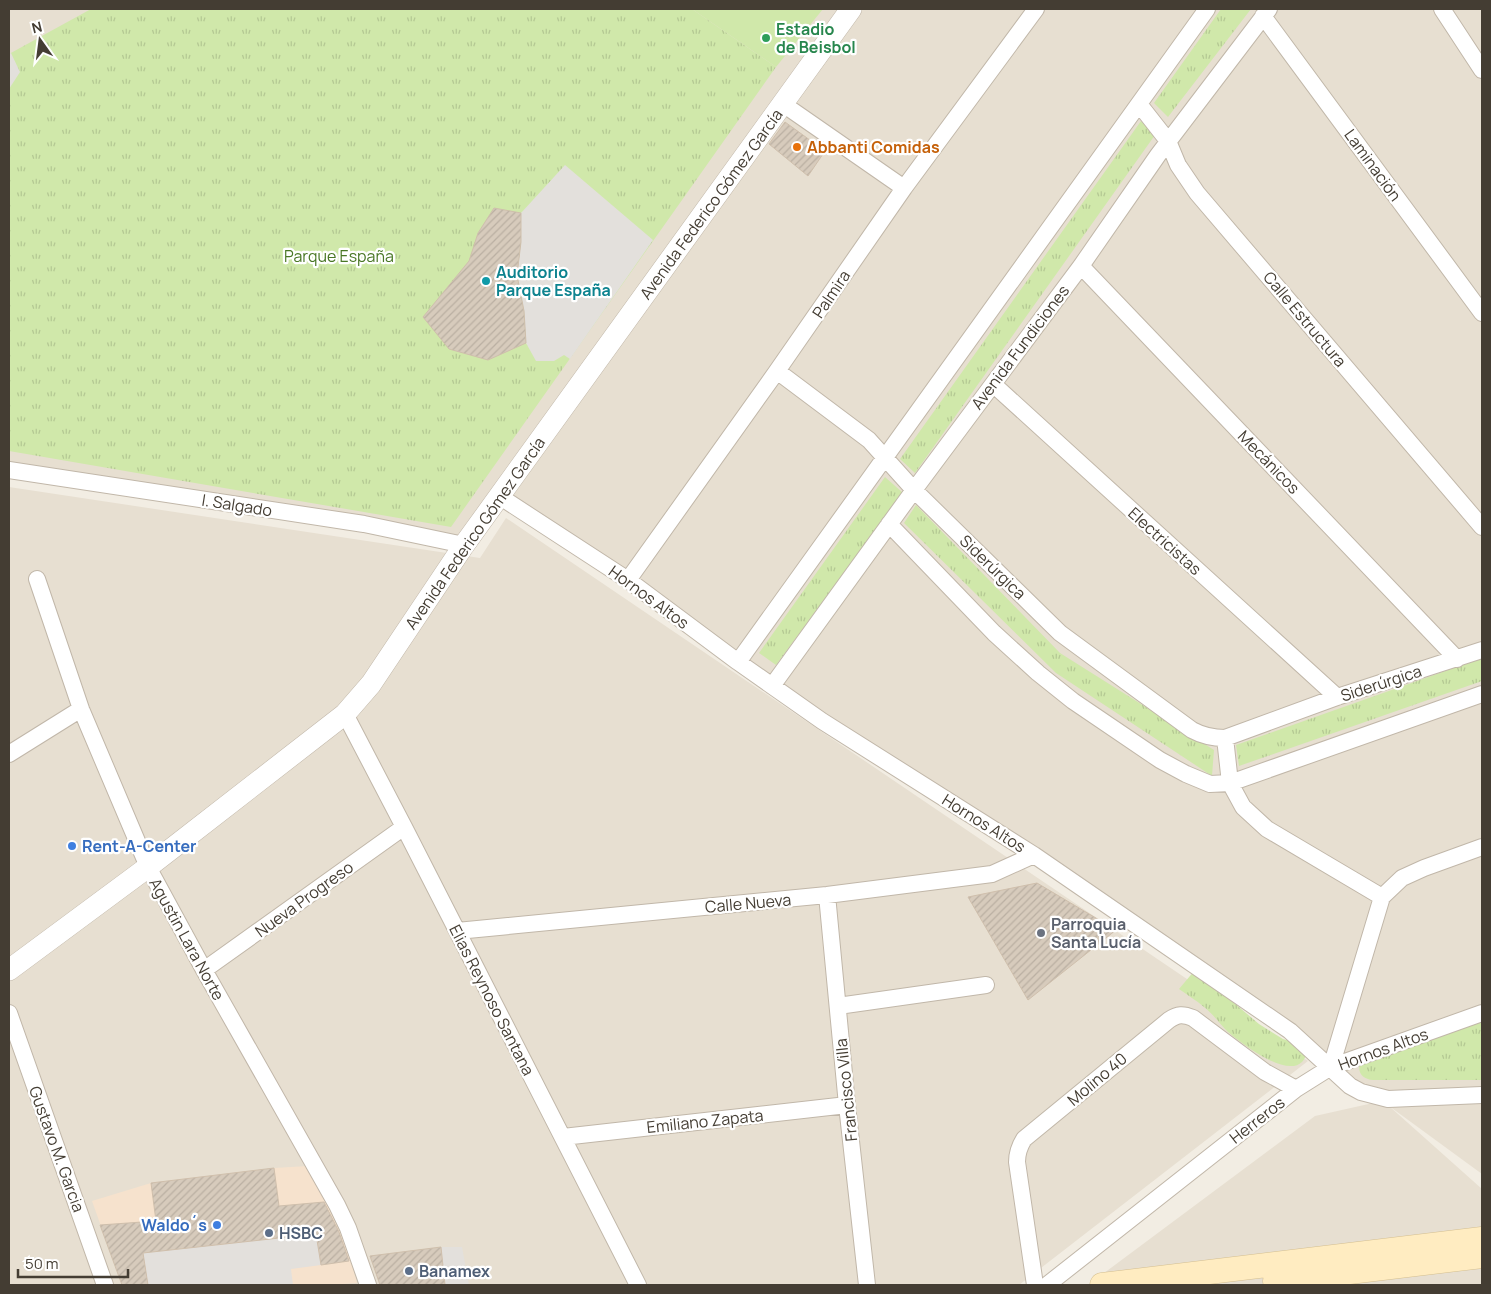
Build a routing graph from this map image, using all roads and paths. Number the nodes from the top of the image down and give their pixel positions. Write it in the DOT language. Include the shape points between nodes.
graph roads {
  1 [pos="852,9"];
  2 [pos="1036,9"];
  3 [pos="1207,9"];
  4 [pos="1442,9"];
  5 [pos="1266,13"];
  6 [pos="1482,70"];
  7 [pos="783,104"];
  8 [pos="1139,104"];
  9 [pos="1168,142"];
  10 [pos="904,188"];
  11 [pos="1081,266"];
  12 [pos="1482,313"];
  13 [pos="778,371"];
  14 [pos="993,384"];
  15 [pos="885,457"];
  16 [pos="9,470"];
  17 [pos="914,490"];
  18 [pos="499,496"];
  19 [pos="889,524"];
  20 [pos="1482,527"];
  21 [pos="464,545"];
  22 [pos="36,579"];
  23 [pos="628,580"];
  24 [pos="1482,650"];
  25 [pos="1457,659"];
  26 [pos="738,662"];
  27 [pos="772,686"];
  28 [pos="1482,694"];
  29 [pos="1337,697"];
  30 [pos="81,709"];
  31 [pos="345,714"];
  32 [pos="1225,738"];
  33 [pos="9,754"];
  34 [pos="1230,783"];
  35 [pos="404,827"];
  36 [pos="1482,847"];
  37 [pos="1034,855"];
  38 [pos="148,867"];
  39 [pos="827,896"];
  40 [pos="1382,897"];
  41 [pos="457,931"];
  42 [pos="9,970"];
  43 [pos="204,970"];
  44 [pos="986,985"];
  45 [pos="838,1006"];
  46 [pos="9,1013"];
  47 [pos="1482,1013"];
  48 [pos="1331,1068"];
  49 [pos="1296,1089"];
  50 [pos="1482,1095"];
  51 [pos="847,1105"];
  52 [pos="563,1137"];
  53 [pos="1482,1239"];
  54 [pos="1482,1256"];
  55 [pos="1314,1274"];
  56 [pos="105,1285"];
  57 [pos="368,1285"];
  58 [pos="638,1285"];
  59 [pos="867,1285"];
  60 [pos="1035,1285"];
  61 [pos="1047,1285"];
  62 [pos="1102,1285"];
  63 [pos="1233,1285"];
  1 -- 7 [label="street, Avenida Federico Gómez García"];
  2 -- 10 [label="street, Palmira"];
  3 -- 8 [label="street"];
  4 -- 6 [label="street"];
  5 -- 9 [label="street, Avenida Fundiciones"];
  5 -- 12 [label="street, Laminación"];
  7 -- 10 [label="street"];
  7 -- 18 [label="street, Avenida Federico Gómez García"];
  8 -- 9 [label="street, Calle Estructura"];
  8 -- 15 [label="street"];
  9 -- 11 [label="street, Avenida Fundiciones"];
  9 -- 20 [label="street, Calle Estructura" via="1178,165 1197,193"];
  10 -- 13 [label="street, Palmira"];
  11 -- 14 [label="street, Avenida Fundiciones"];
  11 -- 25 [label="street, Mecánicos"];
  13 -- 15 [label="street, Siderúrgica" via="869,440"];
  13 -- 23 [label="street, Palmira"];
  14 -- 17 [label="street, Avenida Fundiciones"];
  14 -- 29 [label="street, Electricistas"];
  15 -- 17 [label="street, Siderúrgica"];
  15 -- 26 [label="street"];
  16 -- 21 [label="street, I. Salgado" via="364,524"];
  17 -- 19 [label="street, Avenida Fundiciones"];
  17 -- 32 [label="street, Siderúrgica" via="1060,633 1192,730 1211,738"];
  18 -- 21 [label="street, Avenida Federico Gómez García"];
  18 -- 23 [label="street, Hornos Altos"];
  19 -- 27 [label="street, Avenida Fundiciones"];
  19 -- 34 [label="street" via="994,633 1073,701 1160,760 1210,784"];
  21 -- 31 [label="street, Avenida Federico Gómez García" via="371,684"];
  22 -- 30 [label="street, Agustin Lara Norte"];
  23 -- 26 [label="street, Hornos Altos"];
  24 -- 25 [label="street, Siderúrgica"];
  25 -- 29 [label="street, Siderúrgica"];
  26 -- 27 [label="street, Hornos Altos"];
  27 -- 37 [label="street, Hornos Altos"];
  28 -- 34 [label="street"];
  29 -- 32 [label="street, Siderúrgica"];
  30 -- 33 [label="street"];
  30 -- 38 [label="street, Agustin Lara Norte"];
  31 -- 35 [label="street, Elias Reynoso Santana"];
  31 -- 38 [label="street, Avenida Federico Gómez García"];
  32 -- 34 [label="street"];
  34 -- 40 [label="street" via="1242,807 1267,829"];
  35 -- 41 [label="street, Elias Reynoso Santana"];
  35 -- 43 [label="street, Nueva Progreso"];
  36 -- 40 [label="street" via="1402,878"];
  37 -- 39 [label="street, Calle Nueva" via="992,874"];
  37 -- 48 [label="street, Hornos Altos" via="1290,1031"];
  38 -- 42 [label="street, Avenida Federico Gómez García"];
  38 -- 43 [label="street, Agustin Lara Norte"];
  39 -- 41 [label="street, Calle Nueva"];
  39 -- 45 [label="street, Francisco Villa"];
  40 -- 48 [label="street"];
  41 -- 52 [label="street, Elias Reynoso Santana"];
  43 -- 57 [label="street, Agustin Lara Norte" via="337,1205"];
  44 -- 45 [label="street"];
  45 -- 51 [label="street, Francisco Villa"];
  46 -- 56 [label="street, Gustavo M. Garcia"];
  47 -- 48 [label="street, Hornos Altos"];
  48 -- 49 [label="street, Herreros"];
  48 -- 50 [label="street" via="1361,1092 1388,1099"];
  49 -- 60 [label="street, Molino 40" via="1265,1072 1193,1018 1184,1014 1169,1020 1024,1139 1019,1147 1017,1162"];
  49 -- 61 [label="street, Herreros"];
  51 -- 52 [label="street, Emiliano Zapata"];
  51 -- 59 [label="street, Francisco Villa"];
  52 -- 58 [label="street, Elias Reynoso Santana"];
  53 -- 55 [label="main road"];
  54 -- 55 [label="main road"];
  55 -- 62 [label="main road"];
  55 -- 63 [label="main road"];
}
